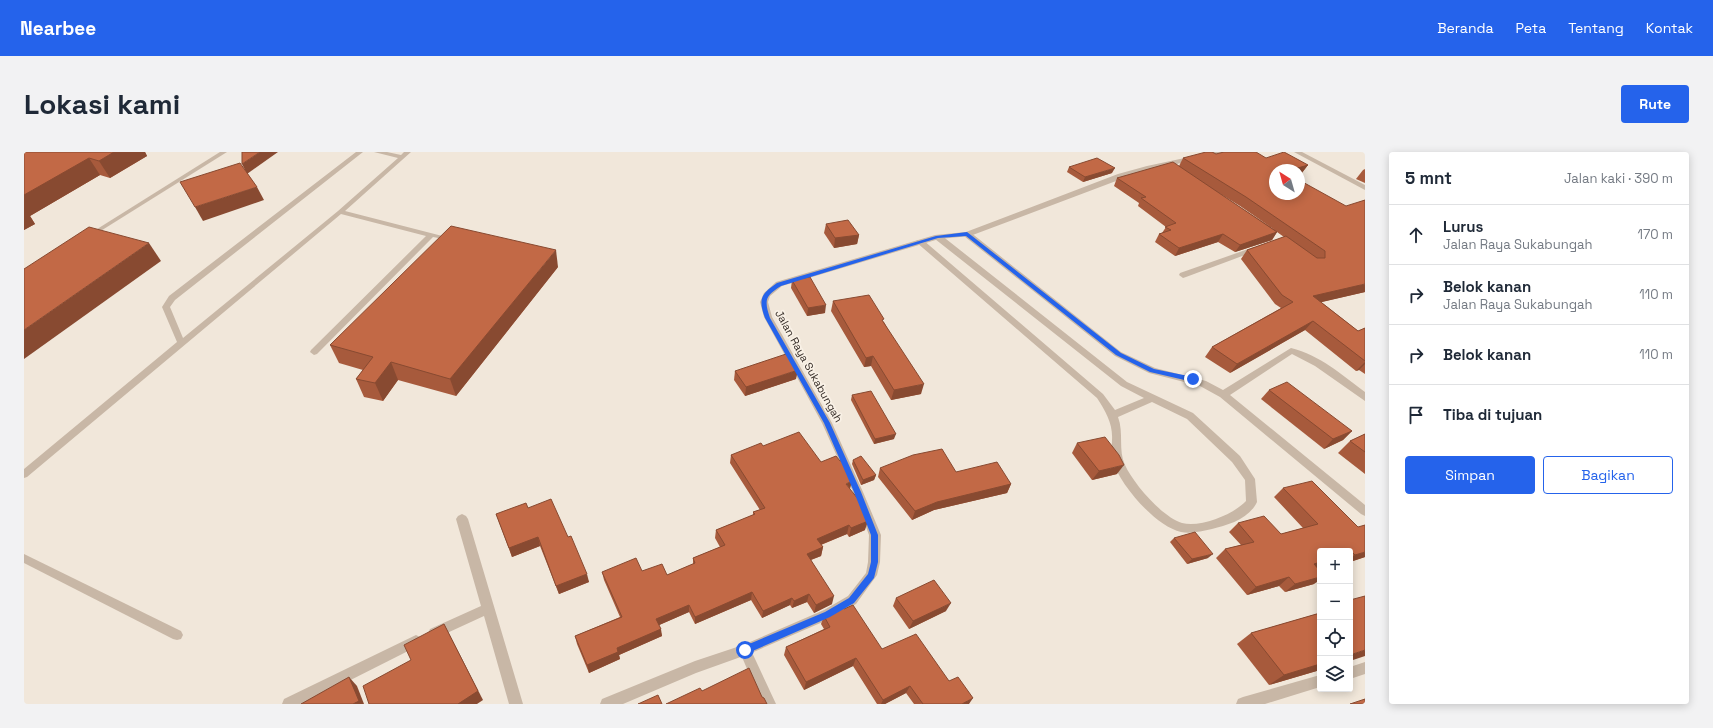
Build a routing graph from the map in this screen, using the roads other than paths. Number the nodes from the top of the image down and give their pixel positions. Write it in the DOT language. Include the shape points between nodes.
graph roads {
  1 [pos="224,152"];
  2 [pos="360,152"];
  3 [pos="377,152"];
  4 [pos="1224,152"];
  5 [pos="1297,152"];
  6 [pos="406,154"];
  7 [pos="1166,163"];
  8 [pos="1179,171"];
  9 [pos="1365,188"];
  10 [pos="340,212"];
  11 [pos="967,234"];
  12 [pos="431,235"];
  13 [pos="938,237"];
  14 [pos="84,239"];
  15 [pos="461,242"];
  16 [pos="920,242"];
  17 [pos="1265,246"];
  18 [pos="1183,276"];
  19 [pos="181,342"];
  20 [pos="314,352"];
  21 [pos="1223,395"];
  22 [pos="1365,397"];
  23 [pos="1152,398"];
  24 [pos="1114,415"];
  25 [pos="24,474"];
  26 [pos="1365,511"];
  27 [pos="462,519"];
  28 [pos="24,558"];
  29 [pos="487,609"];
  30 [pos="177,636"];
  31 [pos="745,650"];
  32 [pos="1365,668"];
  33 [pos="1353,672"];
  34 [pos="1317,682"];
  35 [pos="289,704"];
  36 [pos="516,704"];
  37 [pos="607,704"];
  38 [pos="769,704"];
  39 [pos="1243,704"];
  1 -- 14 [label="lane"];
  2 -- 19 [label="lane" via="172,298 166,307"];
  3 -- 6 [label="lane"];
  4 -- 7 [label="street, Jalan Raya Sukabungah"];
  5 -- 9 [label="street"];
  6 -- 10 [label="lane"];
  7 -- 8 [label="street"];
  7 -- 11 [label="street, Jalan Raya Sukabungah" via="1121,176"];
  10 -- 12 [label="lane"];
  10 -- 19 [label="lane"];
  11 -- 13 [label="street, Jalan Raya Sukabungah"];
  11 -- 21 [label="street" via="1118,354 1152,371 1203,383"];
  12 -- 15 [label="lane"];
  12 -- 20 [label="lane"];
  13 -- 16 [label="street, Jalan Raya Sukabungah"];
  13 -- 23 [label="street" via="1124,384"];
  16 -- 24 [label="street" via="1100,396"];
  16 -- 31 [label="street, Jalan Raya Sukabungah" via="779,284 767,292 763,304 768,318 827,423 858,492 875,535 874,562 871,576 852,600 828,614"];
  17 -- 18 [label="street"];
  19 -- 25 [label="lane"];
  21 -- 22 [label="street" via="1291,351 1309,357"];
  21 -- 26 [label="street"];
  23 -- 24 [label="street"];
  23 -- 24 [label="street" via="1190,416 1236,459 1250,479 1252,502 1245,510 1228,521 1196,528 1180,526 1163,517 1148,505 1124,475 1117,458"];
  27 -- 29 [label="street"];
  28 -- 30 [label="lane"];
  29 -- 35 [label="street" via="392,652"];
  29 -- 36 [label="street"];
  31 -- 37 [label="street, Jalan Raya Sukabungah"];
  31 -- 38 [label="street"];
  32 -- 33 [label="street"];
  34 -- 39 [label="street"];
}
